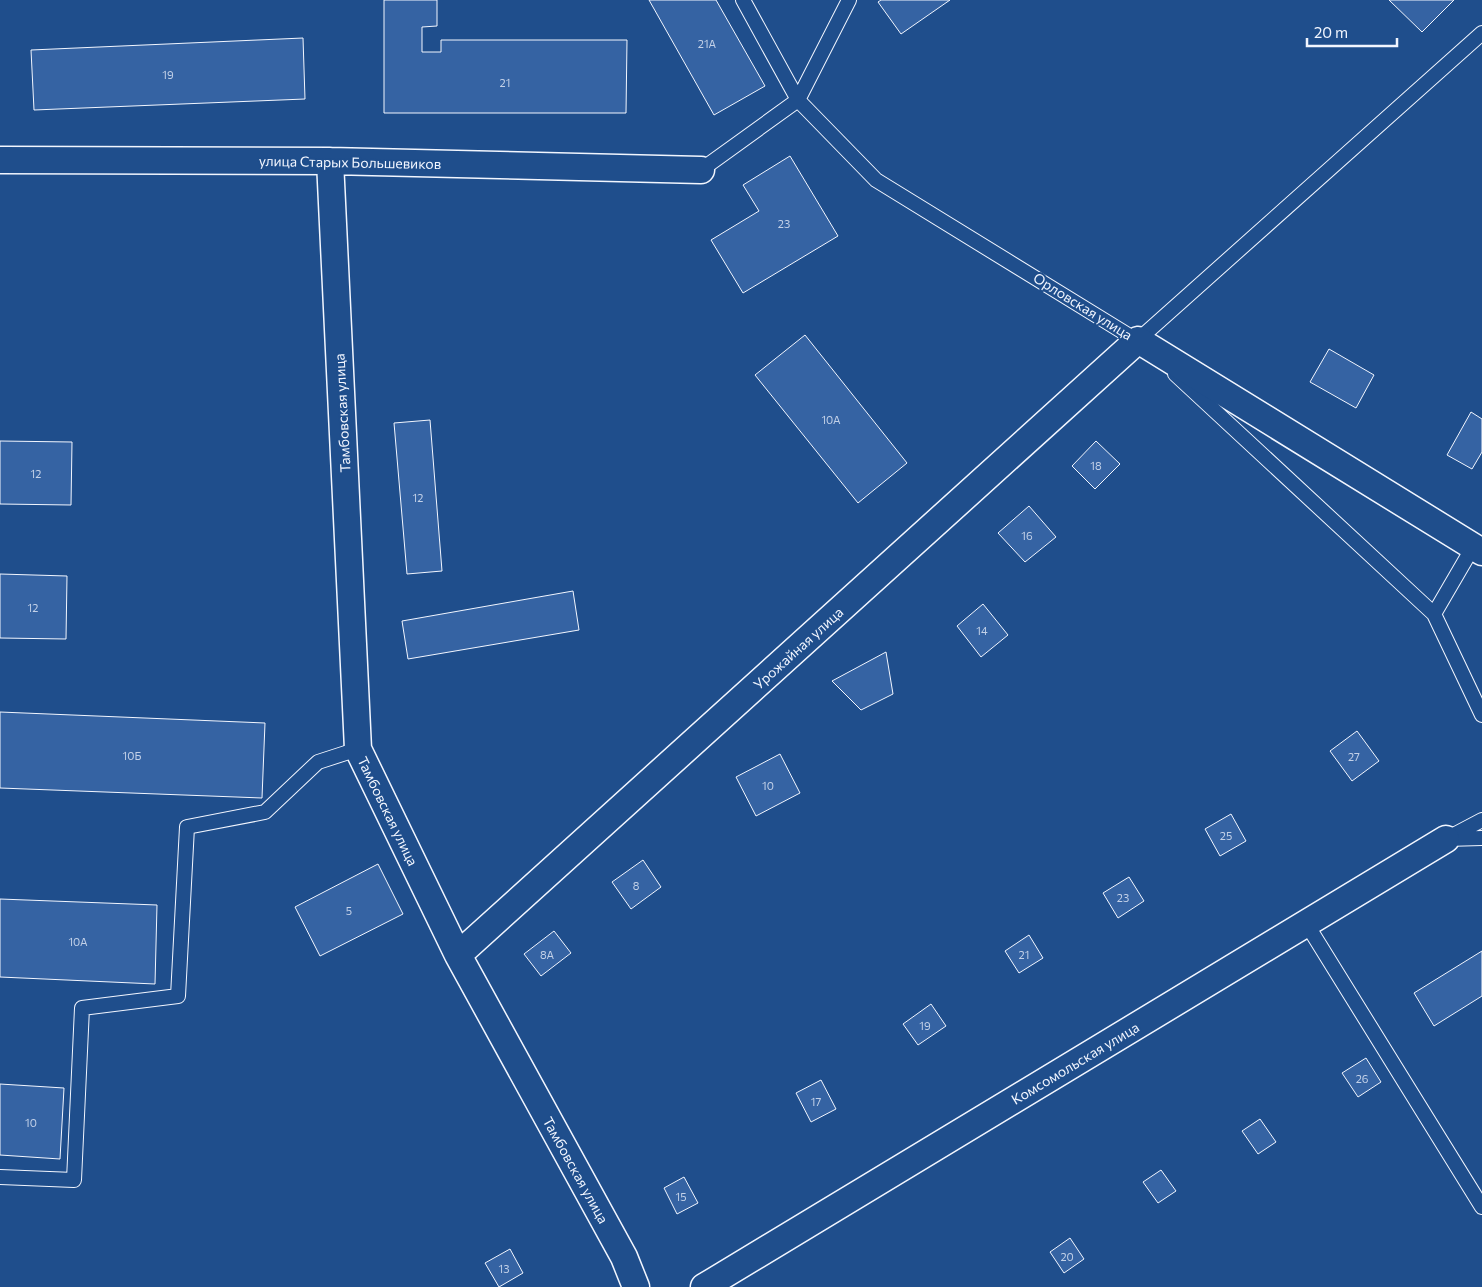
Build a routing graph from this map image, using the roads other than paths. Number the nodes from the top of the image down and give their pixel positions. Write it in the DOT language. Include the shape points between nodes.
graph roads {
  1 [pos="743,0"];
  2 [pos="848,0"];
  3 [pos="1482,33"];
  4 [pos="798,100"];
  5 [pos="0,160"];
  6 [pos="330,161"];
  7 [pos="701,170"];
  8 [pos="1138,340"];
  9 [pos="1478,550"];
  10 [pos="1434,614"];
  11 [pos="1482,714"];
  12 [pos="358,749"];
  13 [pos="1482,820"];
  14 [pos="1482,838"];
  15 [pos="1446,839"];
  16 [pos="1306,923"];
  17 [pos="458,955"];
  18 [pos="0,1177"];
  19 [pos="1482,1207"];
  20 [pos="636,1287"];
  21 [pos="704,1287"];
  1 -- 4 [label="lane, Орловская улица"];
  2 -- 4 [label="lane"];
  3 -- 8 [label="lane"];
  4 -- 7 [label="lane"];
  4 -- 8 [label="lane, Орловская улица" via="876,180"];
  5 -- 6 [label="street, улица Старых Большевиков"];
  6 -- 7 [label="street, улица Старых Большевиков"];
  6 -- 12 [label="street, Тамбовская улица"];
  8 -- 9 [label="street, Орловская улица"];
  8 -- 10 [label="lane"];
  8 -- 17 [label="street, Урожайная улица"];
  9 -- 10 [label="lane"];
  10 -- 11 [label="lane"];
  12 -- 17 [label="street, Тамбовская улица"];
  12 -- 18 [label="lane" via="318,762 265,812 188,827 178,996 82,1008 74,1180"];
  13 -- 15 [label="lane"];
  14 -- 15 [label="lane"];
  15 -- 16 [label="street, Комсомольская улица"];
  16 -- 19 [label="lane"];
  16 -- 21 [label="street, Комсомольская улица"];
  17 -- 20 [label="street, Тамбовская улица" via="624,1258"];
}
